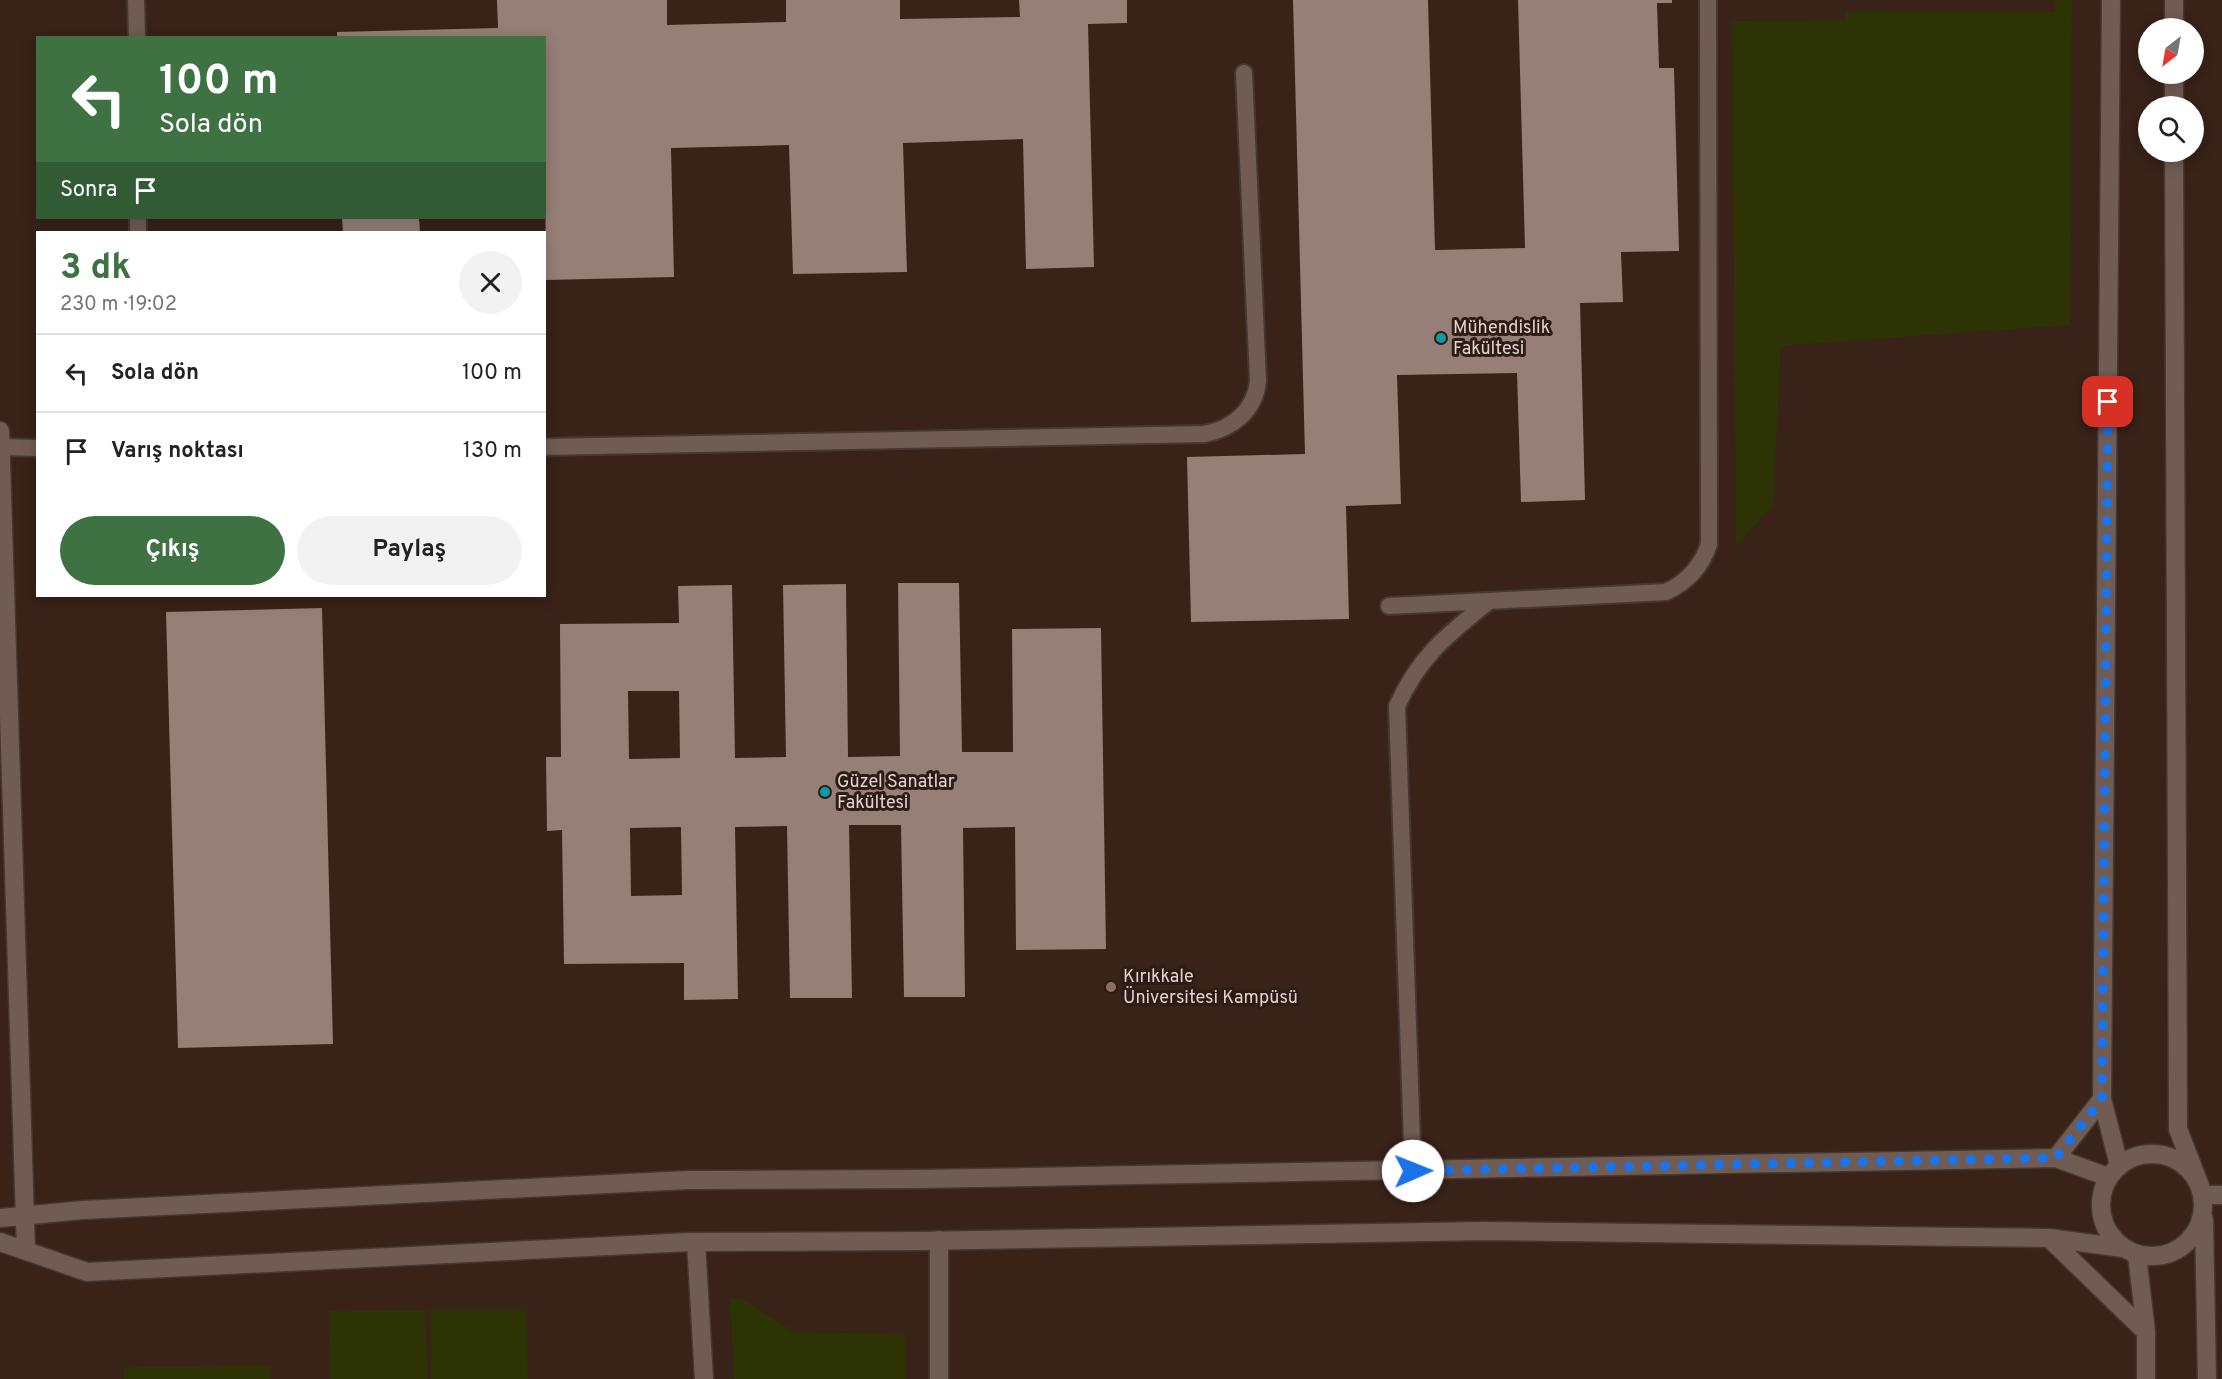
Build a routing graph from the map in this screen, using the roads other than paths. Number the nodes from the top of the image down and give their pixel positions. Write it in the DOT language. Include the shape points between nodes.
graph roads {
  1 [pos="136,0"];
  2 [pos="1708,0"];
  3 [pos="2111,0"];
  4 [pos="2174,0"];
  5 [pos="2174,18"];
  6 [pos="137,36"];
  7 [pos="1244,73"];
  8 [pos="2174,162"];
  9 [pos="0,431"];
  10 [pos="1,447"];
  11 [pos="546,447"];
  12 [pos="36,448"];
  13 [pos="1488,602"];
  14 [pos="1389,606"];
  15 [pos="2102,1099"];
  16 [pos="2056,1158"];
  17 [pos="1413,1171"];
  18 [pos="2113,1171"];
  19 [pos="2202,1195"];
  20 [pos="2222,1195"];
  21 [pos="25,1216"];
  22 [pos="0,1218"];
  23 [pos="2049,1238"];
  24 [pos="939,1240"];
  25 [pos="0,1242"];
  26 [pos="696,1242"];
  27 [pos="26,1251"];
  28 [pos="2130,1252"];
  29 [pos="2146,1332"];
  30 [pos="704,1379"];
  31 [pos="939,1379"];
  32 [pos="2146,1379"];
  33 [pos="2207,1379"];
  1 -- 6 [label="lane"];
  2 -- 13 [label="lane" via="1709,544 1693,573 1666,592"];
  3 -- 15 [label="street"];
  4 -- 5 [label="street"];
  7 -- 11 [label="lane" via="1258,381 1248,409 1225,428 1204,434"];
  8 -- 19 [label="street" via="2178,1129"];
  9 -- 10 [label="street"];
  10 -- 12 [label="lane"];
  10 -- 21 [label="street"];
  13 -- 14 [label="lane"];
  13 -- 17 [label="lane" via="1424,659 1397,706"];
  15 -- 16 [label="street"];
  15 -- 18 [label="street"];
  16 -- 17 [label="street"];
  16 -- 18 [label="street"];
  17 -- 21 [label="street" via="688,1180"];
  18 -- 19 [label="street" via="2140,1155 2164,1155 2180,1161 2191,1172"];
  18 -- 28 [label="street" via="2102,1192 2103,1223 2111,1237"];
  19 -- 20 [label="street"];
  19 -- 28 [label="street" via="2201,1220 2183,1246 2153,1257"];
  19 -- 33 [label="street"];
  21 -- 22 [label="street"];
  21 -- 27 [label="street"];
  23 -- 24 [label="street" via="1485,1231"];
  23 -- 28 [label="street"];
  23 -- 29 [label="street"];
  24 -- 26 [label="street"];
  24 -- 31 [label="street"];
  25 -- 27 [label="street"];
  26 -- 27 [label="street" via="87,1272"];
  26 -- 30 [label="street"];
  28 -- 29 [label="street"];
  29 -- 32 [label="street"];
}
